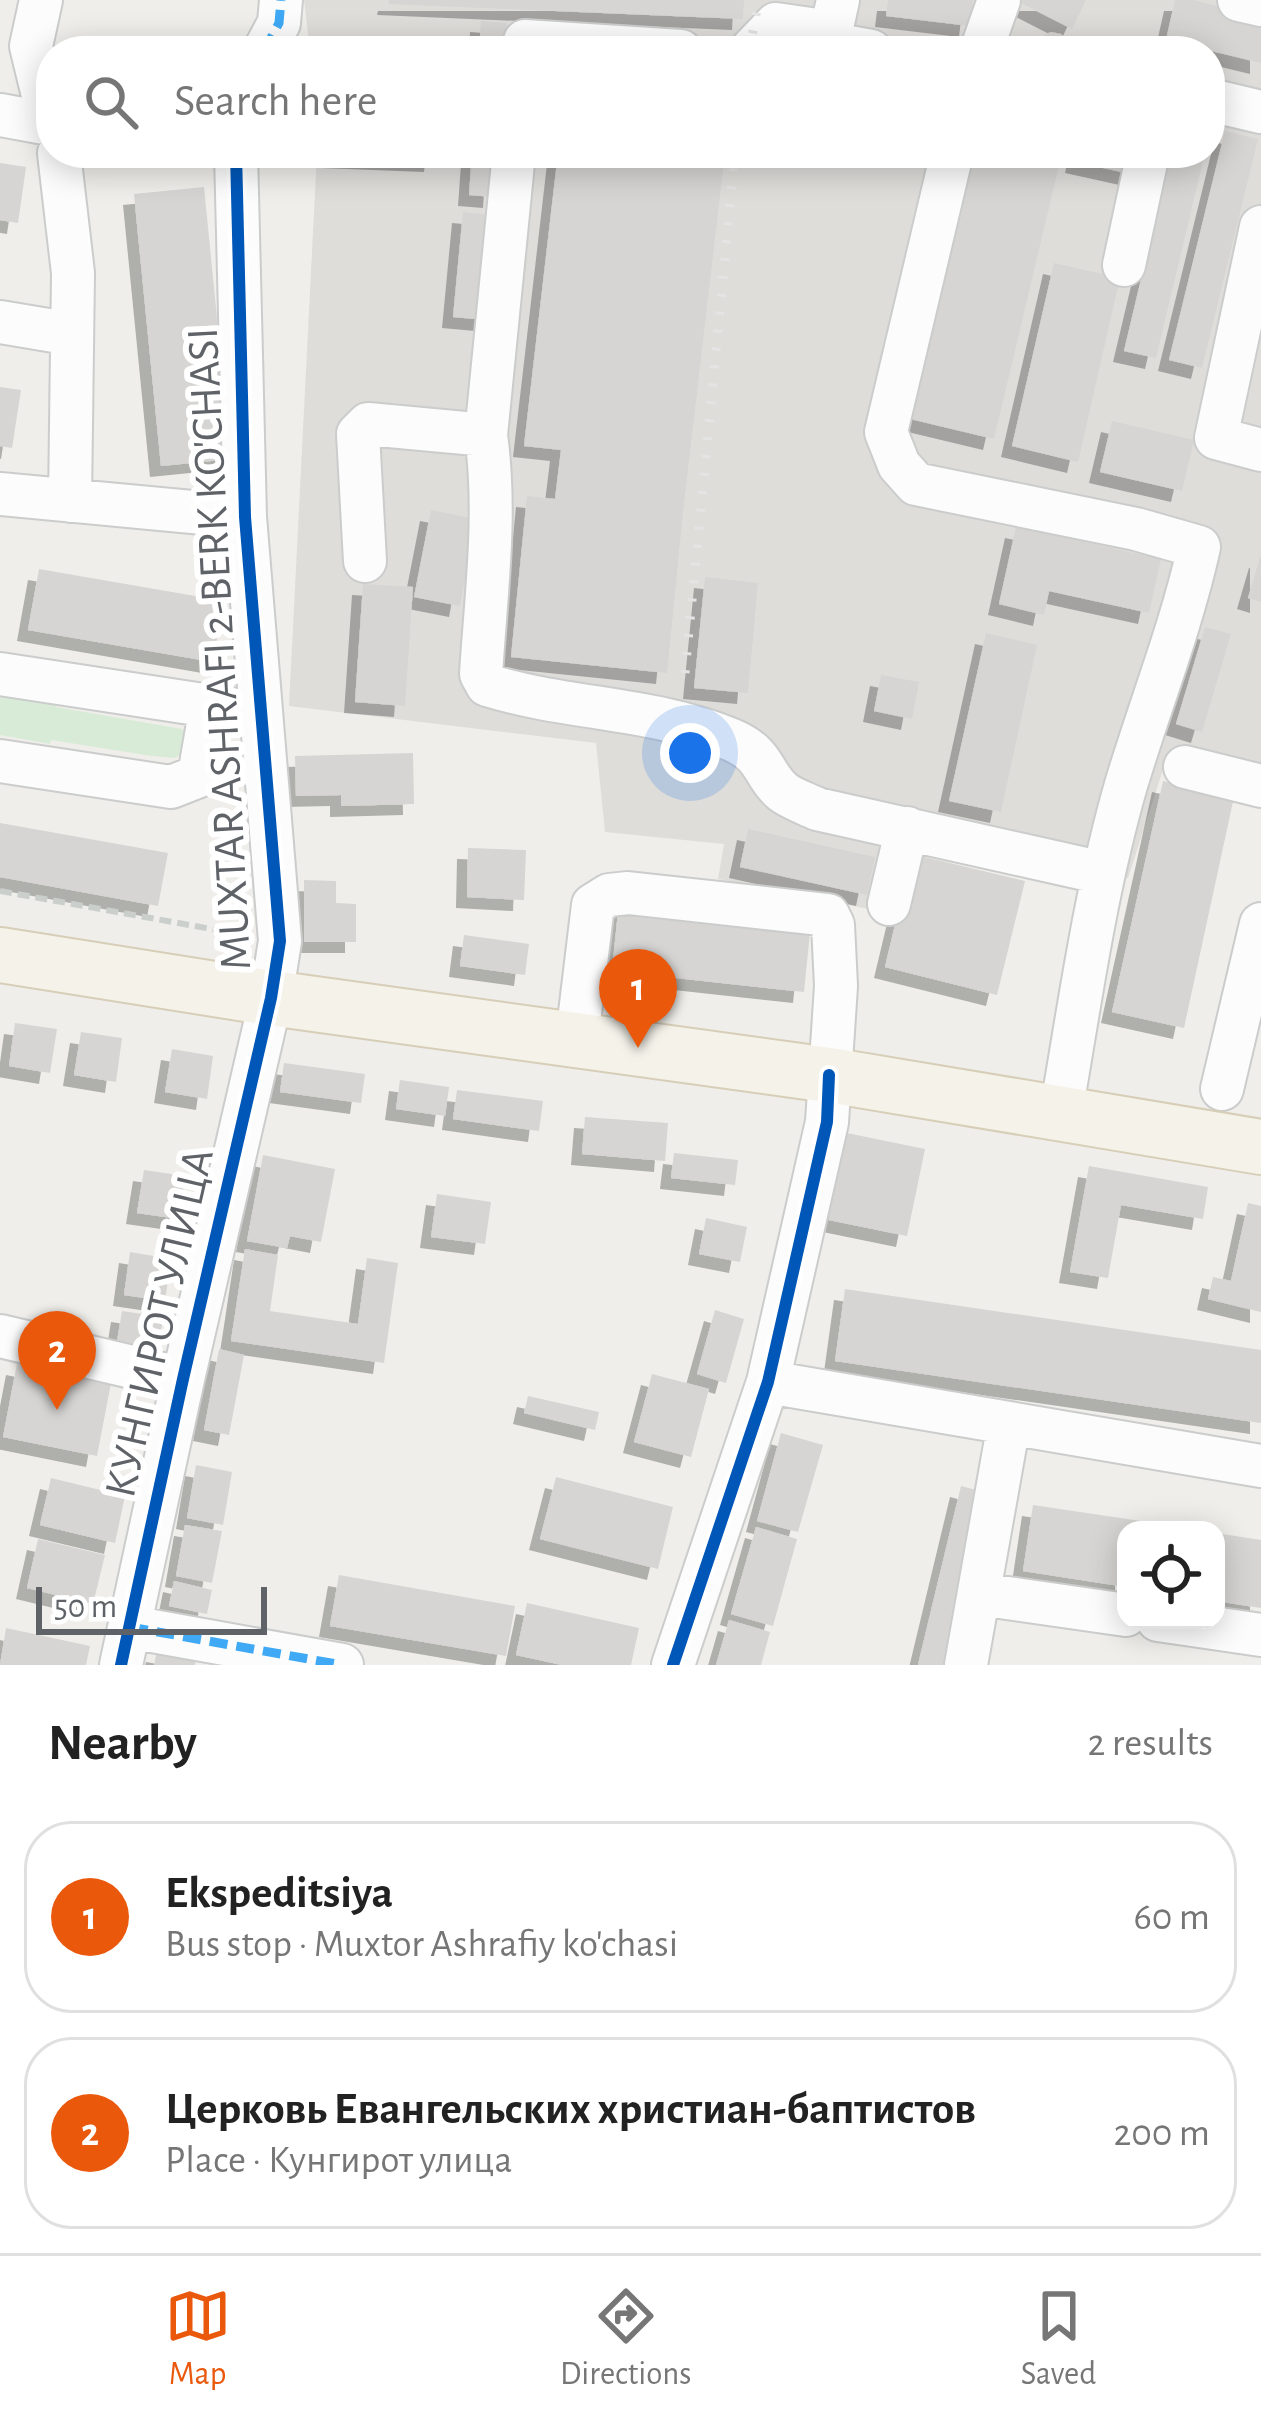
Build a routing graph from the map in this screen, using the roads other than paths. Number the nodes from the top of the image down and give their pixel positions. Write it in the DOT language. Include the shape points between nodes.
graph roads {
  1 [pos="41,0"];
  2 [pos="281,0"];
  3 [pos="999,0"];
  4 [pos="1239,0"];
  5 [pos="1261,5"];
  6 [pos="834,16"];
  7 [pos="272,36"];
  8 [pos="764,36"];
  9 [pos="986,36"];
  10 [pos="28,46"];
  11 [pos="1225,104"];
  12 [pos="1261,112"];
  13 [pos="0,116"];
  14 [pos="36,122"];
  15 [pos="60,168"];
  16 [pos="236,168"];
  17 [pos="513,168"];
  18 [pos="948,168"];
  19 [pos="1145,168"];
  20 [pos="1261,227"];
  21 [pos="1124,265"];
  22 [pos="0,322"];
  23 [pos="72,334"];
  24 [pos="486,435"];
  25 [pos="1261,450"];
  26 [pos="0,494"];
  27 [pos="70,500"];
  28 [pos="245,517"];
  29 [pos="365,561"];
  30 [pos="0,674"];
  31 [pos="212,706"];
  32 [pos="261,713"];
  33 [pos="0,761"];
  34 [pos="1185,767"];
  35 [pos="1261,786"];
  36 [pos="907,828"];
  37 [pos="1103,873"];
  38 [pos="890,904"];
  39 [pos="1261,923"];
  40 [pos="0,956"];
  41 [pos="271,998"];
  42 [pos="577,1038"];
  43 [pos="829,1076"];
  44 [pos="1222,1089"];
  45 [pos="1061,1112"];
  46 [pos="1261,1147"];
  47 [pos="0,1336"];
  48 [pos="183,1378"];
  49 [pos="768,1382"];
  50 [pos="1009,1423"];
  51 [pos="1261,1466"];
  52 [pos="979,1594"];
  53 [pos="1117,1615"];
  54 [pos="1220,1629"];
  55 [pos="1261,1635"];
  56 [pos="126,1646"];
  57 [pos="342,1665"];
  58 [pos="674,1665"];
  59 [pos="966,1665"];
  1 -- 10 [label="street"];
  2 -- 7 [label="street"];
  3 -- 9 [label="street"];
  4 -- 5 [label="street"];
  6 -- 8 [label="street" via="776,24"];
  11 -- 12 [label="street"];
  13 -- 14 [label="street"];
  15 -- 23 [label="street"];
  16 -- 28 [label="street, MUXTAR ASHRAFI 2-BERK KO'CHASI"];
  17 -- 24 [label="street"];
  18 -- 37 [label="street" via="886,432 899,465 916,484 1199,547"];
  19 -- 21 [label="street"];
  20 -- 25 [label="street" via="1216,438"];
  22 -- 23 [label="street"];
  23 -- 27 [label="street"];
  24 -- 29 [label="street" via="368,424 358,434"];
  24 -- 36 [label="street" via="491,515 481,674 488,685 654,715 734,741 758,755 782,791 817,808"];
  26 -- 27 [label="street"];
  27 -- 28 [label="street"];
  28 -- 32 [label="street, MUXTAR ASHRAFI 2-BERK KO'CHASI"];
  30 -- 31 [label="street"];
  31 -- 32 [label="street"];
  31 -- 33 [label="street" via="199,776 171,788"];
  32 -- 41 [label="street, MUXTAR ASHRAFI 2-BERK KO'CHASI" via="280,941"];
  34 -- 35 [label="street"];
  36 -- 37 [label="street"];
  36 -- 38 [label="street"];
  37 -- 45 [label="street"];
  39 -- 44 [label="street"];
  40 -- 41 [label="main road"];
  41 -- 42 [label="main road"];
  41 -- 48 [label="street, КУНГИРОТ УЛИЦА"];
  42 -- 43 [label="main road"];
  42 -- 43 [label="street" via="593,905 608,896 828,915 836,986"];
  43 -- 45 [label="main road"];
  43 -- 49 [label="street" via="827,1122"];
  45 -- 46 [label="main road"];
  47 -- 48 [label="street"];
  48 -- 56 [label="street, КУНГИРОТ УЛИЦА"];
  49 -- 50 [label="street"];
  49 -- 58 [label="street"];
  50 -- 51 [label="street"];
  50 -- 52 [label="street"];
  52 -- 53 [label="street"];
  52 -- 59 [label="street"];
  54 -- 55 [label="street"];
  56 -- 57 [label="street"];
}
